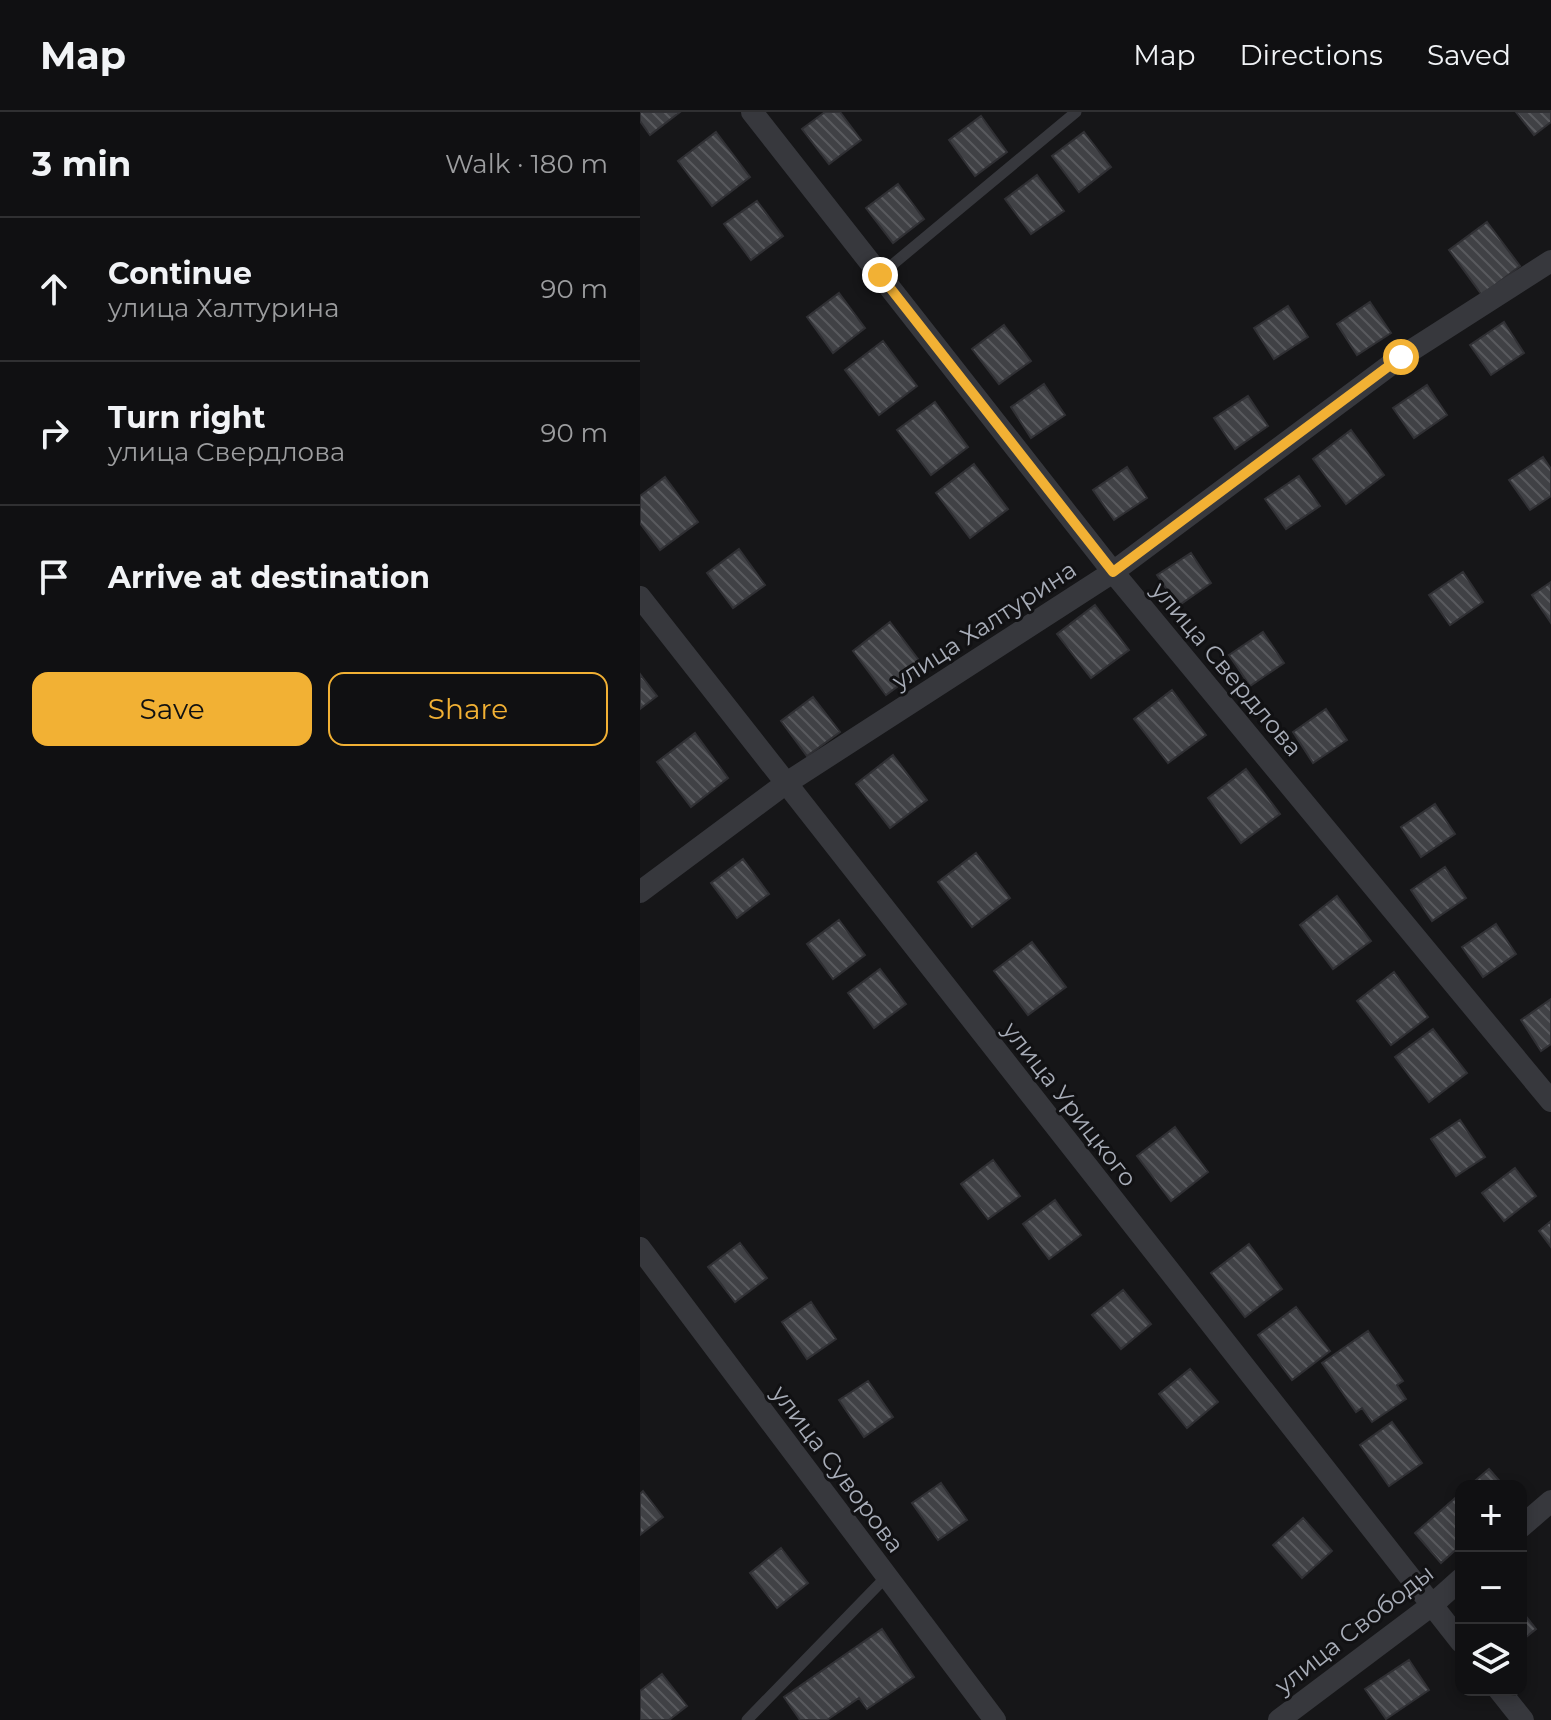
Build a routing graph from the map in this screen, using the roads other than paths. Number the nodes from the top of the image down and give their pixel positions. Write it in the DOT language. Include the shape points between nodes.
graph roads {
  1 [pos="752,112"];
  2 [pos="1076,112"];
  3 [pos="1551,261"];
  4 [pos="880,275"];
  5 [pos="1113,572"];
  6 [pos="640,597"];
  7 [pos="785,784"];
  8 [pos="640,892"];
  9 [pos="1551,1101"];
  10 [pos="640,1248"];
  11 [pos="1551,1501"];
  12 [pos="1527,1522"];
  13 [pos="886,1577"];
  14 [pos="1455,1584"];
  15 [pos="1432,1605"];
  16 [pos="1455,1634"];
  17 [pos="1504,1696"];
  18 [pos="747,1720"];
  19 [pos="995,1720"];
  20 [pos="1279,1720"];
  21 [pos="1523,1720"];
  1 -- 4 [label="street, улица Свердлова"];
  2 -- 4 [label="lane"];
  3 -- 5 [label="street, улица Халтурина" via="1401,357"];
  4 -- 5 [label="street, улица Свердлова"];
  5 -- 7 [label="street, улица Халтурина"];
  5 -- 9 [label="street, улица Свердлова"];
  6 -- 7 [label="street, улица Урицкого"];
  7 -- 8 [label="street, улица Халтурина"];
  7 -- 15 [label="street, улица Урицкого"];
  10 -- 13 [label="street, улица Суворова"];
  11 -- 12 [label="street"];
  13 -- 18 [label="lane"];
  13 -- 19 [label="street, улица Суворова"];
  14 -- 15 [label="street, улица Свободы"];
  15 -- 16 [label="street, улица Урицкого"];
  15 -- 20 [label="street, улица Свободы"];
  17 -- 21 [label="street"];
}
